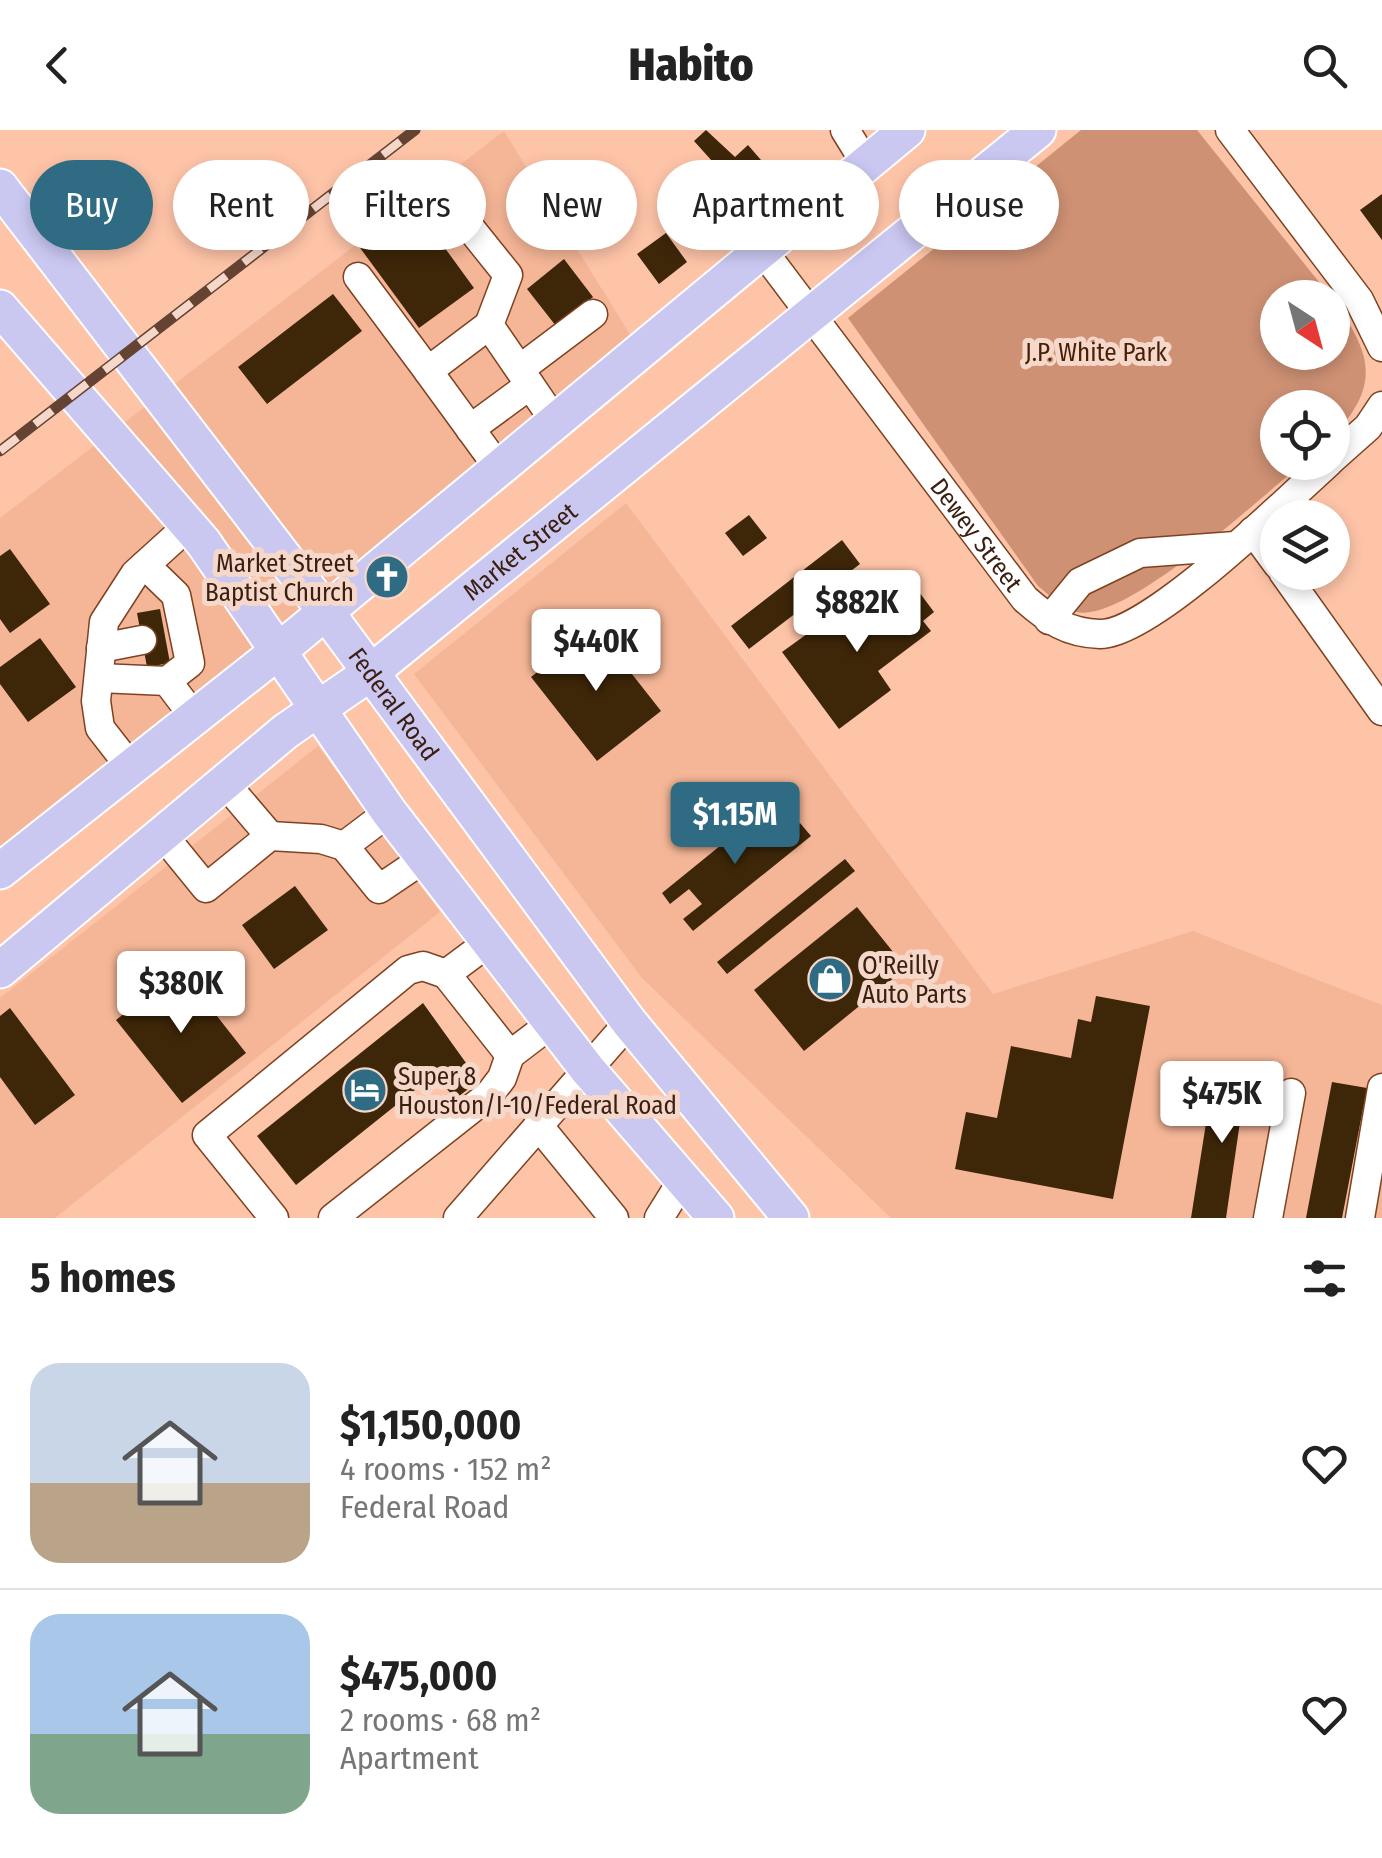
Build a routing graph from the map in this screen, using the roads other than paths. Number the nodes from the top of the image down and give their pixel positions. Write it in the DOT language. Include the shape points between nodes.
graph roads {
  1 [pos="845,130"];
  2 [pos="907,130"];
  3 [pos="1038,130"];
  4 [pos="1230,130"];
  5 [pos="864,160"];
  6 [pos="871,160"];
  7 [pos="0,187"];
  8 [pos="486,247"];
  9 [pos="762,251"];
  10 [pos="358,277"];
  11 [pos="0,308"];
  12 [pos="593,314"];
  13 [pos="809,315"];
  14 [pos="489,326"];
  15 [pos="1382,346"];
  16 [pos="428,371"];
  17 [pos="525,377"];
  18 [pos="1382,406"];
  19 [pos="554,420"];
  20 [pos="470,429"];
  21 [pos="1350,444"];
  22 [pos="498,468"];
  23 [pos="1310,480"];
  24 [pos="188,526"];
  25 [pos="1244,538"];
  26 [pos="1260,551"];
  27 [pos="146,565"];
  28 [pos="1296,590"];
  29 [pos="326,612"];
  30 [pos="1050,620"];
  31 [pos="163,636"];
  32 [pos="101,648"];
  33 [pos="281,649"];
  34 [pos="370,673"];
  35 [pos="98,678"];
  36 [pos="167,680"];
  37 [pos="320,708"];
  38 [pos="1382,710"];
  39 [pos="195,718"];
  40 [pos="132,769"];
  41 [pos="224,782"];
  42 [pos="389,812"];
  43 [pos="162,834"];
  44 [pos="270,836"];
  45 [pos="344,846"];
  46 [pos="424,858"];
  47 [pos="0,872"];
  48 [pos="490,942"];
  49 [pos="0,970"];
  50 [pos="446,974"];
  51 [pos="629,1022"];
  52 [pos="552,1023"];
  53 [pos="510,1055"];
  54 [pos="588,1070"];
  55 [pos="1382,1088"];
  56 [pos="1291,1094"];
  57 [pos="538,1126"];
  58 [pos="682,1181"];
  59 [pos="462,1217"];
  60 [pos="274,1218"];
  61 [pos="333,1218"];
  62 [pos="614,1218"];
  63 [pos="659,1218"];
  64 [pos="716,1218"];
  65 [pos="790,1218"];
  66 [pos="1268,1218"];
  67 [pos="1360,1218"];
  1 -- 5 [label="street"];
  2 -- 6 [label="main road"];
  3 -- 13 [label="main road, Market Street"];
  4 -- 15 [label="street" via="1358,300"];
  7 -- 29 [label="main road, Federal Road"];
  8 -- 14 [label="street" via="508,275"];
  9 -- 13 [label="street, Dewey Street"];
  9 -- 19 [label="main road"];
  10 -- 16 [label="street"];
  11 -- 24 [label="main road"];
  12 -- 17 [label="street"];
  13 -- 30 [label="street, Dewey Street" via="1025,599"];
  13 -- 34 [label="main road, Market Street"];
  14 -- 16 [label="street"];
  14 -- 17 [label="street"];
  16 -- 20 [label="street"];
  17 -- 19 [label="street"];
  17 -- 20 [label="street"];
  18 -- 21 [label="street, Dewey Street"];
  19 -- 22 [label="main road"];
  20 -- 22 [label="street"];
  22 -- 29 [label="main road"];
  23 -- 25 [label="street, Dewey Street"];
  24 -- 27 [label="street"];
  24 -- 33 [label="main road"];
  25 -- 26 [label="street"];
  25 -- 30 [label="street" via="1140,553 1080,582"];
  25 -- 30 [label="street, Dewey Street" via="1129,625 1104,634 1057,627"];
  27 -- 31 [label="street" via="176,595"];
  27 -- 32 [label="street" via="104,622"];
  28 -- 38 [label="street"];
  29 -- 33 [label="main road"];
  29 -- 34 [label="main road, Federal Road"];
  31 -- 32 [label="street"];
  31 -- 36 [label="street" via="190,663"];
  32 -- 35 [label="street"];
  33 -- 37 [label="main road"];
  33 -- 39 [label="main road"];
  34 -- 37 [label="main road, Market Street"];
  34 -- 51 [label="main road, Federal Road"];
  35 -- 36 [label="street"];
  35 -- 40 [label="street" via="100,728"];
  36 -- 39 [label="street"];
  37 -- 41 [label="main road, Market Street"];
  37 -- 42 [label="main road"];
  39 -- 40 [label="main road"];
  40 -- 47 [label="main road"];
  41 -- 43 [label="main road, Market Street"];
  41 -- 44 [label="street"];
  42 -- 45 [label="street"];
  42 -- 46 [label="main road"];
  43 -- 44 [label="street" via="206,888"];
  43 -- 49 [label="main road, Market Street"];
  44 -- 45 [label="street"];
  45 -- 46 [label="street" via="379,889"];
  46 -- 48 [label="main road"];
  48 -- 50 [label="street"];
  48 -- 52 [label="main road"];
  50 -- 53 [label="street"];
  50 -- 60 [label="street" via="423,966 408,970 207,1135"];
  51 -- 54 [label="street"];
  51 -- 65 [label="main road, Federal Road"];
  52 -- 53 [label="street"];
  52 -- 54 [label="main road"];
  53 -- 61 [label="street" via="489,1094"];
  54 -- 57 [label="street"];
  54 -- 58 [label="main road"];
  55 -- 67 [label="street"];
  56 -- 66 [label="street"];
  57 -- 59 [label="street"];
  57 -- 62 [label="street"];
  58 -- 63 [label="street"];
  58 -- 64 [label="main road"];
}
